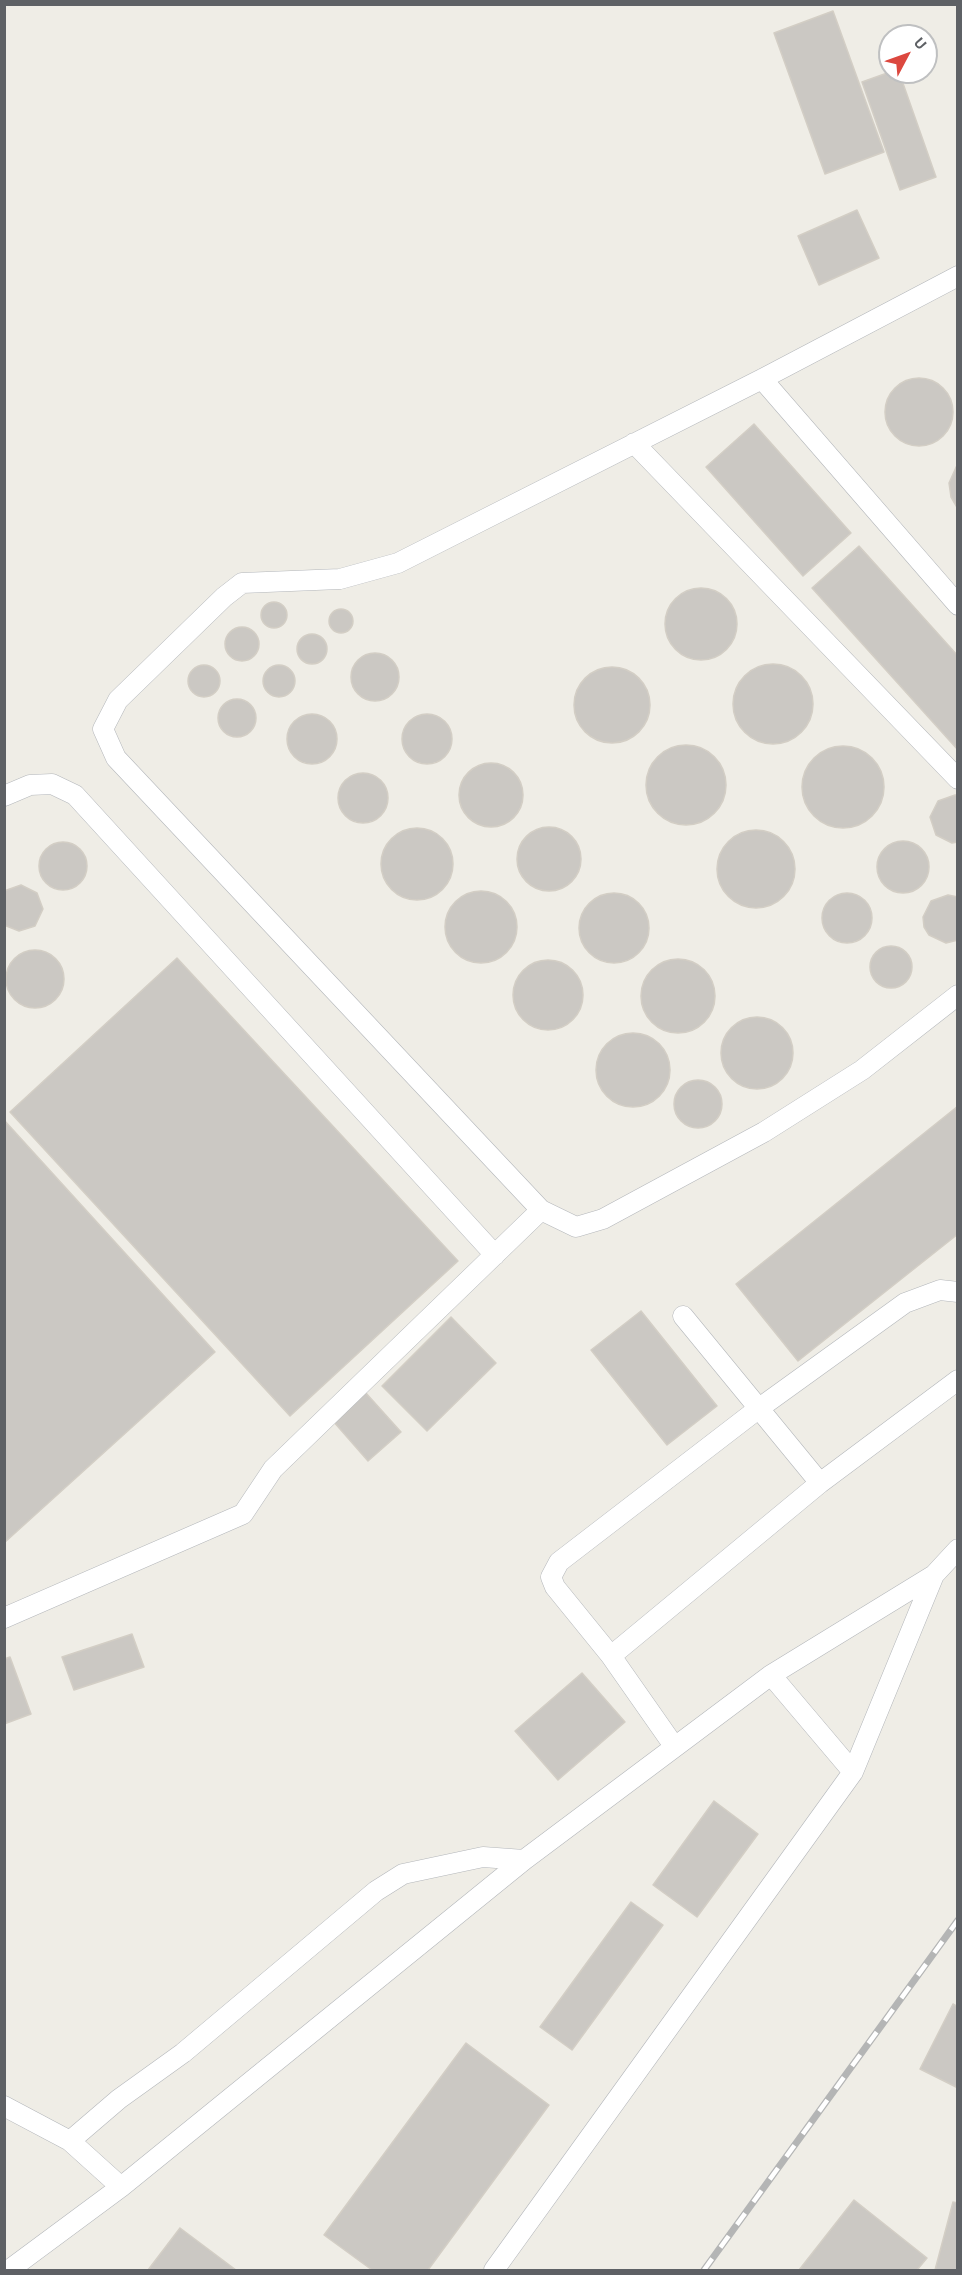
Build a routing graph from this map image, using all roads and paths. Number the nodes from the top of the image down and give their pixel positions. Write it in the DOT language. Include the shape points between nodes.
graph roads {
  1 [pos="957,276"];
  2 [pos="762,379"];
  3 [pos="634,442"];
  4 [pos="957,605"];
  5 [pos="957,779"];
  6 [pos="4,796"];
  7 [pos="957,995"];
  8 [pos="541,1210"];
  9 [pos="495,1255"];
  10 [pos="957,1292"];
  11 [pos="683,1316"];
  12 [pos="957,1380"];
  13 [pos="758,1409"];
  14 [pos="820,1483"];
  15 [pos="957,1549"];
  16 [pos="934,1575"];
  17 [pos="4,1618"];
  18 [pos="611,1656"];
  19 [pos="771,1676"];
  20 [pos="674,1746"];
  21 [pos="854,1772"];
  22 [pos="524,1860"];
  23 [pos="4,2106"];
  24 [pos="70,2141"];
  25 [pos="121,2187"];
  26 [pos="9,2271"];
  27 [pos="494,2271"];
  1 -- 2 [label="lane"];
  2 -- 3 [label="lane"];
  2 -- 4 [label="lane"];
  3 -- 5 [label="lane"];
  3 -- 8 [label="lane" via="398,563 340,579 242,583 118,700 103,729 116,758"];
  6 -- 9 [label="lane" via="30,785 52,784 75,795"];
  7 -- 8 [label="lane" via="862,1070 764,1132 603,1219 576,1227"];
  8 -- 9 [label="lane"];
  9 -- 17 [label="lane" via="273,1469 243,1514"];
  10 -- 13 [label="lane" via="940,1290 905,1303"];
  11 -- 13 [label="lane"];
  12 -- 14 [label="lane"];
  13 -- 14 [label="lane"];
  13 -- 18 [label="lane" via="559,1562 551,1577 555,1587"];
  14 -- 18 [label="lane"];
  15 -- 16 [label="lane"];
  16 -- 19 [label="lane"];
  16 -- 21 [label="lane"];
  18 -- 20 [label="lane"];
  19 -- 20 [label="lane"];
  19 -- 21 [label="lane"];
  20 -- 22 [label="lane"];
  21 -- 27 [label="lane"];
  22 -- 24 [label="lane" via="483,1857 403,1874 376,1891 183,2053 119,2099"];
  22 -- 25 [label="lane"];
  23 -- 24 [label="lane"];
  24 -- 25 [label="lane"];
  25 -- 26 [label="lane"];
}
